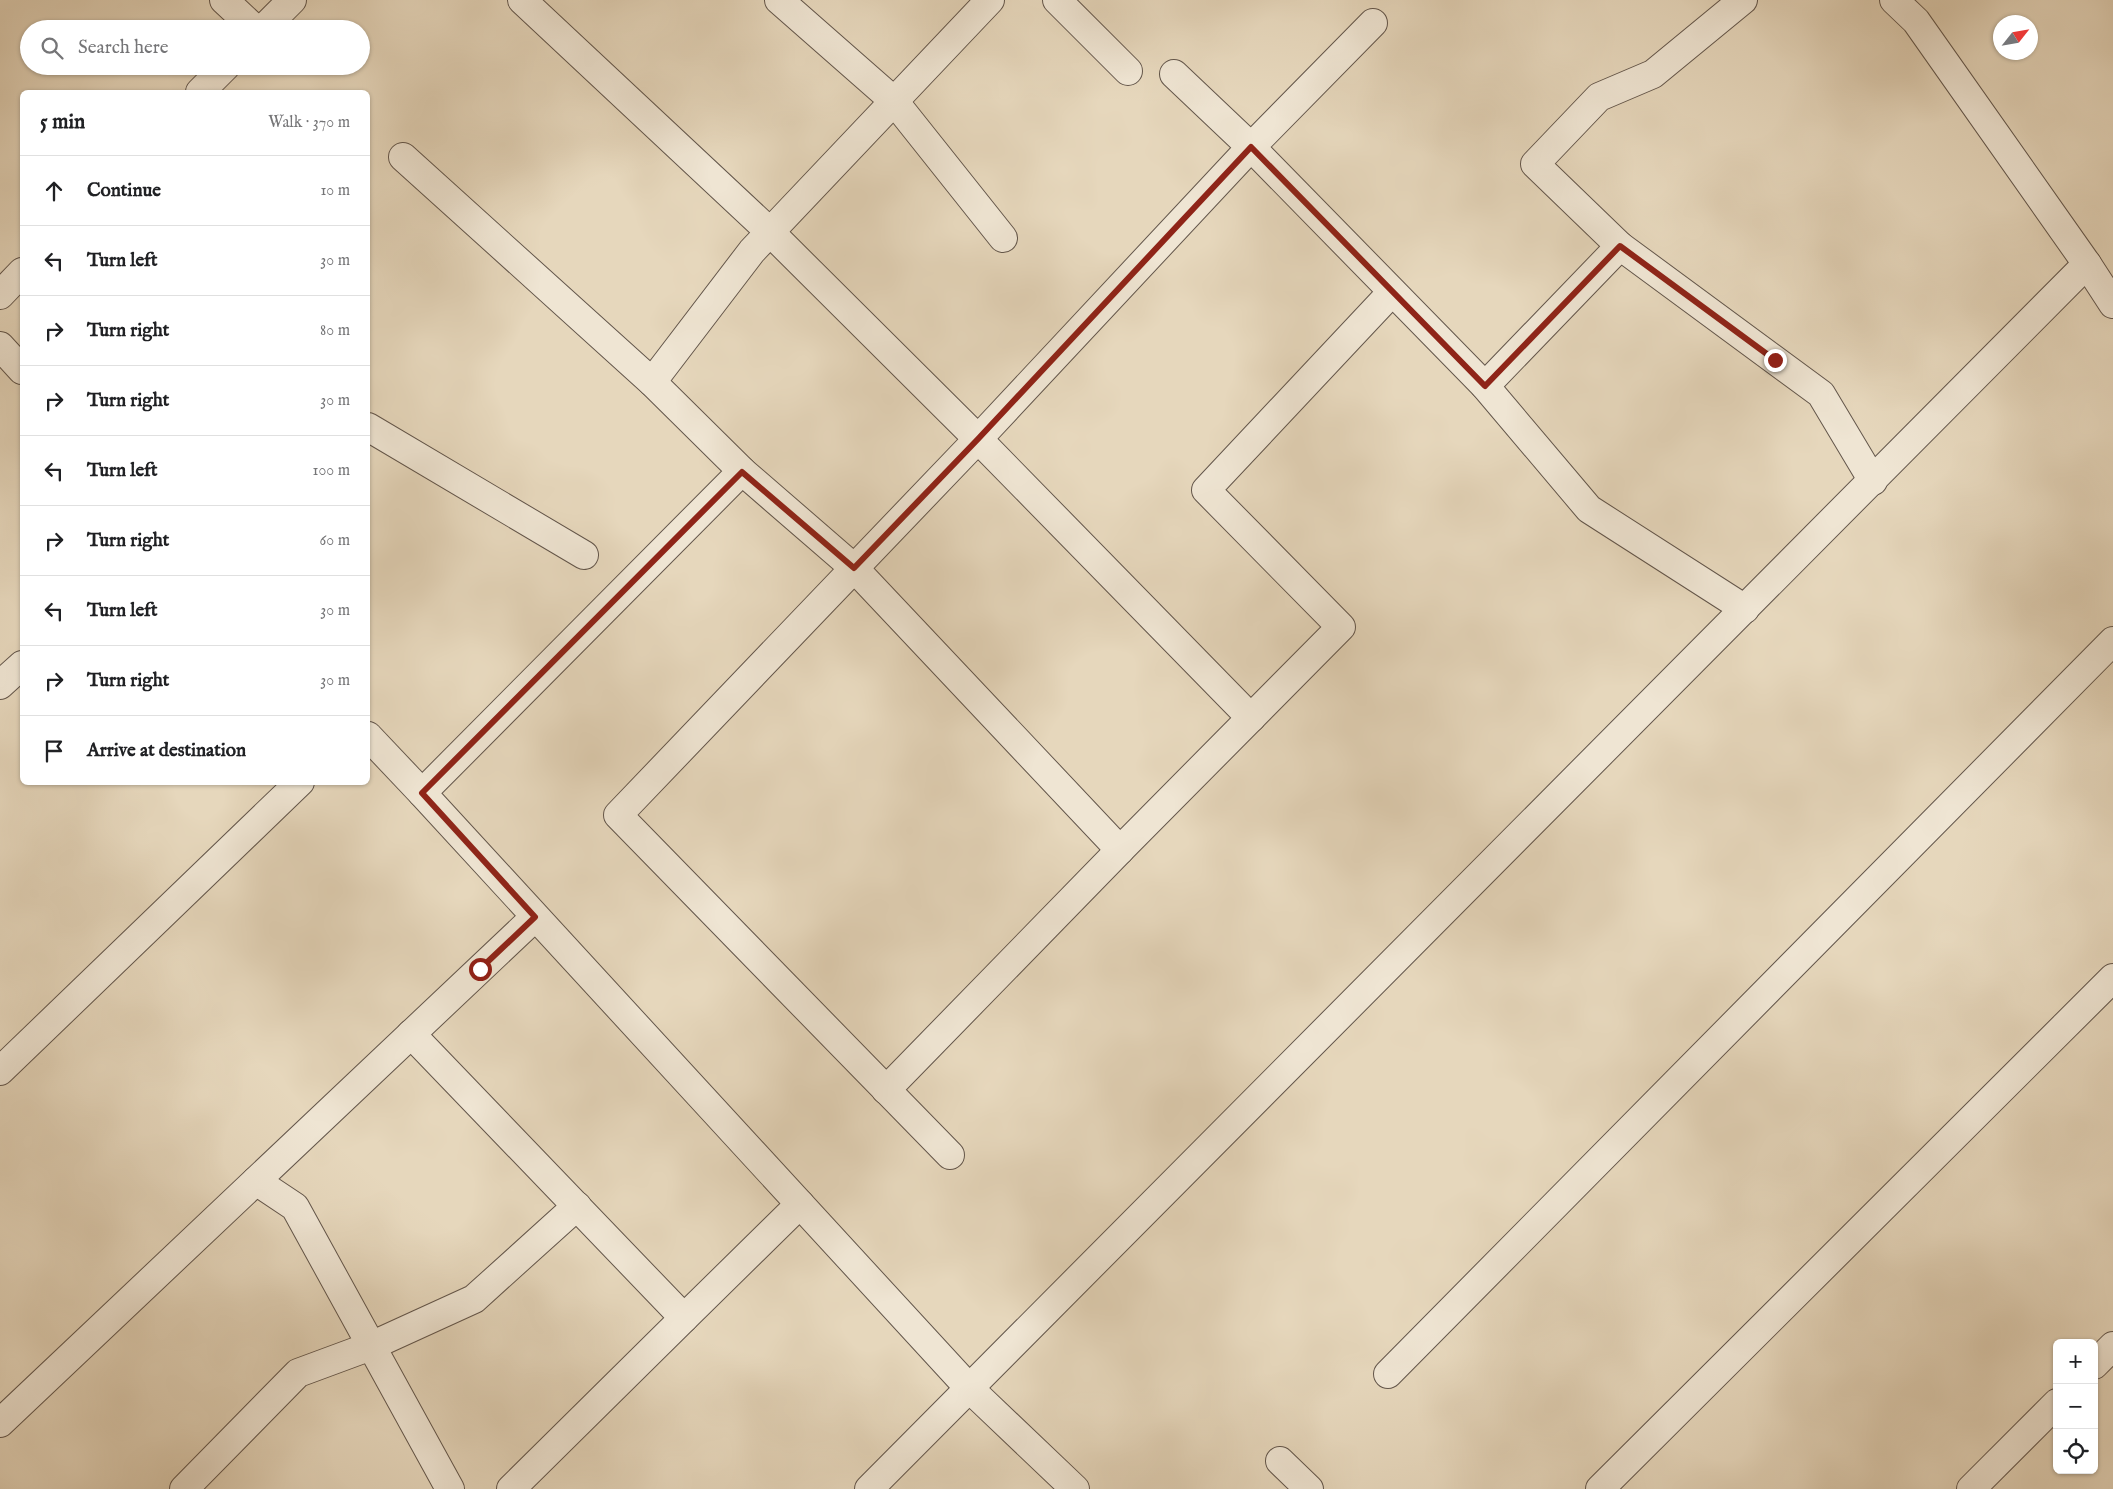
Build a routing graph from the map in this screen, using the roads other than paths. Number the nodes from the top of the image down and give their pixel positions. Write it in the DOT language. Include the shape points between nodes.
graph roads {
  1 [pos="224,0"];
  2 [pos="292,0"];
  3 [pos="522,0"];
  4 [pos="779,0"];
  5 [pos="990,0"];
  6 [pos="1058,0"];
  7 [pos="1743,0"];
  8 [pos="1894,0"];
  9 [pos="245,20"];
  10 [pos="272,20"];
  11 [pos="1374,23"];
  12 [pos="1128,71"];
  13 [pos="1174,74"];
  14 [pos="217,75"];
  15 [pos="202,90"];
  16 [pos="894,101"];
  17 [pos="1251,147"];
  18 [pos="403,157"];
  19 [pos="770,232"];
  20 [pos="1004,238"];
  21 [pos="1620,246"];
  22 [pos="2088,264"];
  23 [pos="20,274"];
  24 [pos="1392,292"];
  25 [pos="0,294"];
  26 [pos="2113,304"];
  27 [pos="0,346"];
  28 [pos="20,368"];
  29 [pos="652,382"];
  30 [pos="1485,386"];
  31 [pos="370,428"];
  32 [pos="978,439"];
  33 [pos="742,472"];
  34 [pos="1873,481"];
  35 [pos="584,555"];
  36 [pos="854,568"];
  37 [pos="1744,610"];
  38 [pos="2113,641"];
  39 [pos="20,666"];
  40 [pos="0,685"];
  41 [pos="1251,718"];
  42 [pos="370,738"];
  43 [pos="297,785"];
  44 [pos="422,793"];
  45 [pos="1120,850"];
  46 [pos="535,917"];
  47 [pos="2113,978"];
  48 [pos="411,1034"];
  49 [pos="0,1071"];
  50 [pos="886,1090"];
  51 [pos="950,1155"];
  52 [pos="256,1181"];
  53 [pos="800,1204"];
  54 [pos="576,1206"];
  55 [pos="684,1318"];
  56 [pos="371,1346"];
  57 [pos="2113,1346"];
  58 [pos="2098,1361"];
  59 [pos="1388,1374"];
  60 [pos="970,1389"];
  61 [pos="2053,1408"];
  62 [pos="0,1423"];
  63 [pos="1280,1462"];
  64 [pos="1986,1484"];
  65 [pos="184,1489"];
  66 [pos="450,1489"];
  67 [pos="512,1489"];
  68 [pos="869,1489"];
  69 [pos="1075,1489"];
  70 [pos="1310,1489"];
  71 [pos="1600,1489"];
  1 -- 9 [label="street"];
  2 -- 10 [label="street"];
  3 -- 19 [label="street"];
  4 -- 16 [label="street"];
  5 -- 16 [label="street"];
  6 -- 12 [label="street"];
  7 -- 21 [label="street" via="1653,74 1598,97 1535,164"];
  8 -- 22 [label="street" via="1916,20"];
  11 -- 17 [label="street"];
  13 -- 17 [label="street"];
  14 -- 15 [label="street"];
  16 -- 19 [label="street"];
  16 -- 20 [label="street"];
  17 -- 24 [label="street"];
  17 -- 32 [label="street"];
  18 -- 29 [label="street"];
  19 -- 29 [label="street"];
  19 -- 32 [label="street"];
  21 -- 30 [label="street"];
  21 -- 34 [label="street" via="1821,394"];
  22 -- 26 [label="street"];
  22 -- 34 [label="street"];
  23 -- 25 [label="street"];
  24 -- 30 [label="street"];
  24 -- 41 [label="street" via="1206,490 1341,627"];
  27 -- 28 [label="street"];
  29 -- 33 [label="street"];
  30 -- 37 [label="street" via="1589,509"];
  31 -- 35 [label="street"];
  32 -- 36 [label="street"];
  32 -- 41 [label="street"];
  33 -- 36 [label="street"];
  33 -- 44 [label="street"];
  34 -- 37 [label="street"];
  36 -- 45 [label="street"];
  36 -- 50 [label="street" via="618,815"];
  37 -- 60 [label="street"];
  38 -- 59 [label="street"];
  39 -- 40 [label="street"];
  41 -- 45 [label="street"];
  42 -- 44 [label="street"];
  43 -- 49 [label="street"];
  44 -- 46 [label="street"];
  45 -- 50 [label="street"];
  46 -- 48 [label="street"];
  46 -- 53 [label="street"];
  47 -- 71 [label="street"];
  48 -- 52 [label="street"];
  48 -- 54 [label="street"];
  50 -- 51 [label="street"];
  52 -- 56 [label="street" via="295,1207"];
  52 -- 62 [label="street"];
  53 -- 55 [label="street"];
  53 -- 60 [label="street"];
  54 -- 55 [label="street"];
  54 -- 56 [label="street" via="474,1299"];
  55 -- 67 [label="street"];
  56 -- 65 [label="street" via="298,1373"];
  56 -- 66 [label="street"];
  57 -- 58 [label="street"];
  60 -- 68 [label="street"];
  60 -- 69 [label="street"];
  61 -- 64 [label="street"];
  63 -- 70 [label="street"];
}
